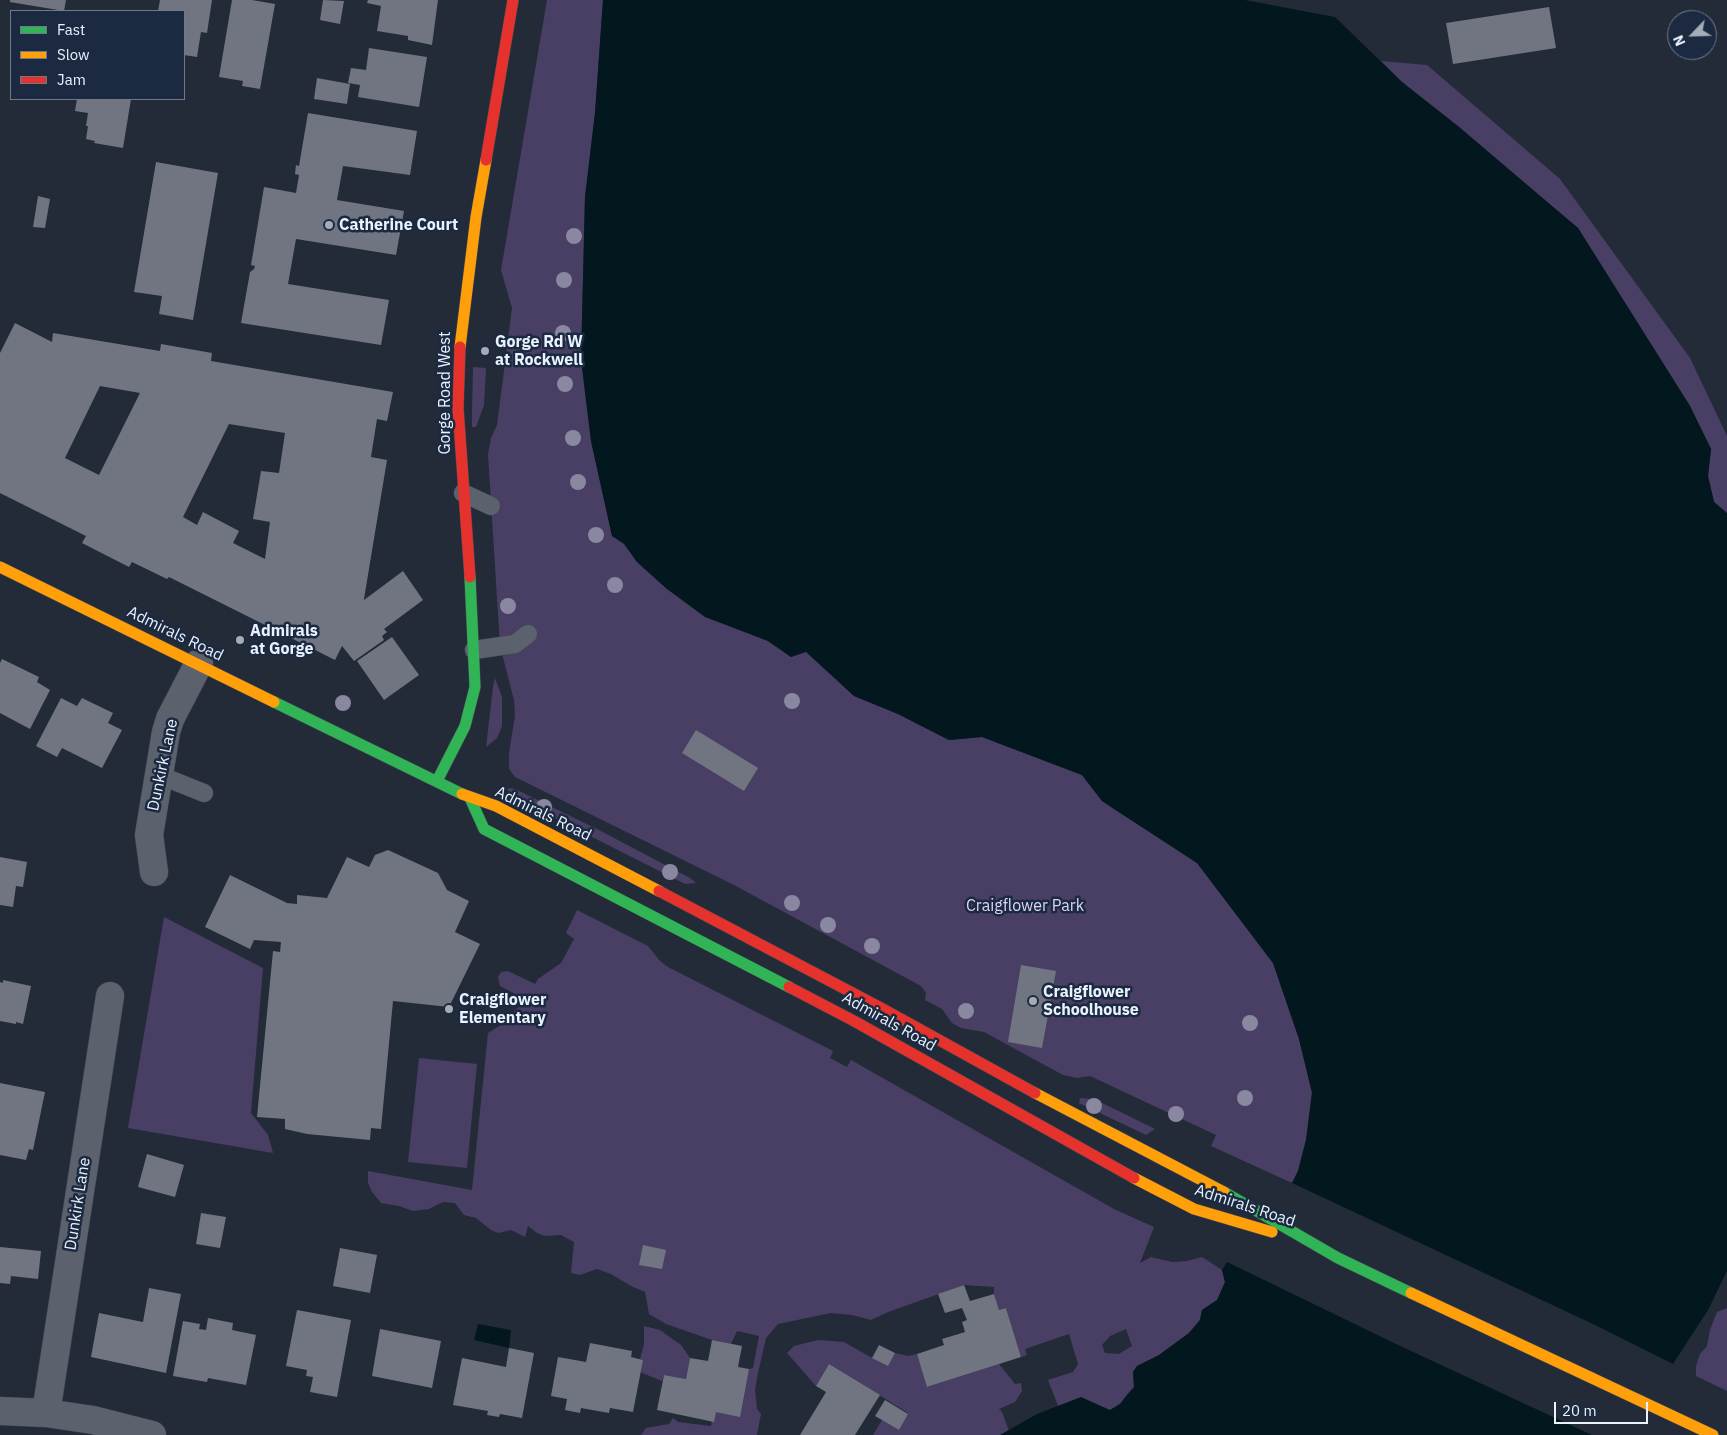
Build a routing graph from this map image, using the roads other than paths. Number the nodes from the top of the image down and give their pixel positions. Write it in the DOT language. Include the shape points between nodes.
graph roads {
  1 [pos="513,0"];
  2 [pos="463,494"];
  3 [pos="491,506"];
  4 [pos="0,567"];
  5 [pos="528,634"];
  6 [pos="474,650"];
  7 [pos="199,663"];
  8 [pos="159,775"];
  9 [pos="437,781"];
  10 [pos="204,793"];
  11 [pos="470,798"];
  12 [pos="154,872"];
  13 [pos="110,996"];
  14 [pos="1314,1245"];
  15 [pos="0,1411"];
  16 [pos="46,1413"];
  17 [pos="152,1435"];
  18 [pos="1713,1435"];
  1 -- 2 [label="main road, Gorge Road West" via="462,315 458,408"];
  2 -- 3 [label="lane"];
  2 -- 6 [label="main road, Gorge Road West"];
  4 -- 7 [label="main road, Admirals Road"];
  5 -- 6 [label="lane" via="515,644"];
  6 -- 9 [label="main road, Gorge Road West" via="475,687 465,726"];
  7 -- 8 [label="street, Dunkirk Lane" via="170,719"];
  7 -- 9 [label="main road, Admirals Road"];
  8 -- 10 [label="lane"];
  8 -- 12 [label="street, Dunkirk Lane" via="149,835"];
  9 -- 11 [label="main road, Admirals Road"];
  11 -- 14 [label="main road, Admirals Road" via="496,806 883,1009 1011,1081 1206,1181"];
  11 -- 14 [label="main road, Admirals Road" via="484,829 854,1021 1127,1175 1194,1209"];
  13 -- 16 [label="street, Dunkirk Lane"];
  14 -- 18 [label="main road, Admirals Road"];
  15 -- 16 [label="street"];
  16 -- 17 [label="street"];
}
